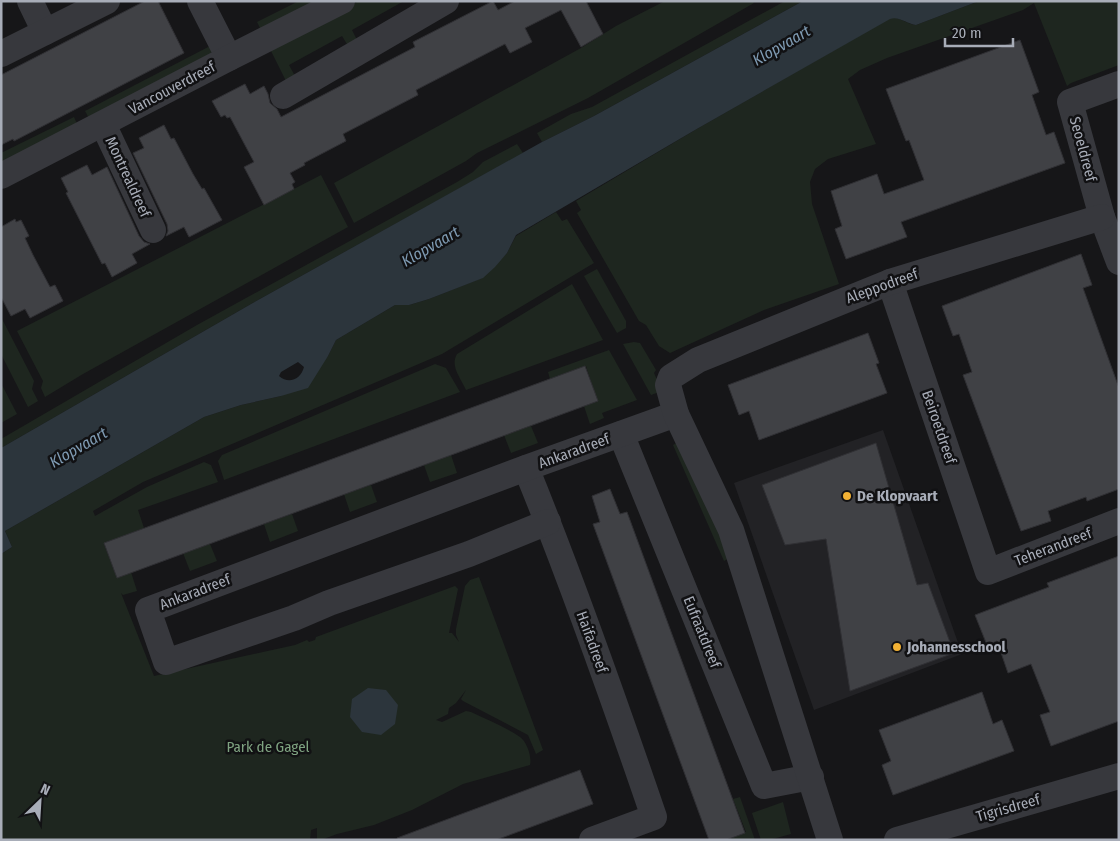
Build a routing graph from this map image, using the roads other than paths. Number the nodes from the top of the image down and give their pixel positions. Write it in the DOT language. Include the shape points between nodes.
graph roads {
  1 [pos="30,1"];
  2 [pos="107,1"];
  3 [pos="200,1"];
  4 [pos="342,1"];
  5 [pos="446,1"];
  6 [pos="45,32"];
  7 [pos="1,54"];
  8 [pos="229,58"];
  9 [pos="1119,84"];
  10 [pos="283,96"];
  11 [pos="103,124"];
  12 [pos="1,176"];
  13 [pos="1102,217"];
  14 [pos="153,230"];
  15 [pos="1119,262"];
  16 [pos="890,282"];
  17 [pos="676,414"];
  18 [pos="621,434"];
  19 [pos="526,468"];
  20 [pos="1119,521"];
  21 [pos="548,522"];
  22 [pos="988,572"];
  23 [pos="1119,776"];
  24 [pos="811,777"];
  25 [pos="592,840"];
  26 [pos="830,840"];
  27 [pos="897,840"];
  1 -- 6 [label="street"];
  2 -- 6 [label="street"];
  3 -- 8 [label="street"];
  4 -- 8 [label="street, Vancouverdreef"];
  5 -- 10 [label="street"];
  6 -- 7 [label="street"];
  8 -- 11 [label="street, Vancouverdreef"];
  9 -- 13 [label="street, Seoeldreef" via="1070,102"];
  11 -- 12 [label="street, Vancouverdreef"];
  11 -- 14 [label="street, Montrealdreef"];
  13 -- 15 [label="street"];
  13 -- 16 [label="street, Aleppodreef"];
  16 -- 17 [label="street, Aleppodreef" via="698,360 670,377 668,385"];
  16 -- 22 [label="street, Beiroetdreef"];
  17 -- 18 [label="street, Ankaradreef"];
  17 -- 24 [label="street" via="731,530"];
  18 -- 19 [label="street, Ankaradreef"];
  18 -- 24 [label="street, Eufraatdreef" via="764,786"];
  19 -- 21 [label="street, Haifadreef"];
  19 -- 21 [label="street, Ankaradreef" via="148,610 166,662 469,554"];
  20 -- 22 [label="street, Teherandreef"];
  21 -- 25 [label="street, Haifadreef" via="654,817"];
  23 -- 27 [label="street, Tigrisdreef"];
  24 -- 26 [label="street"];
}
